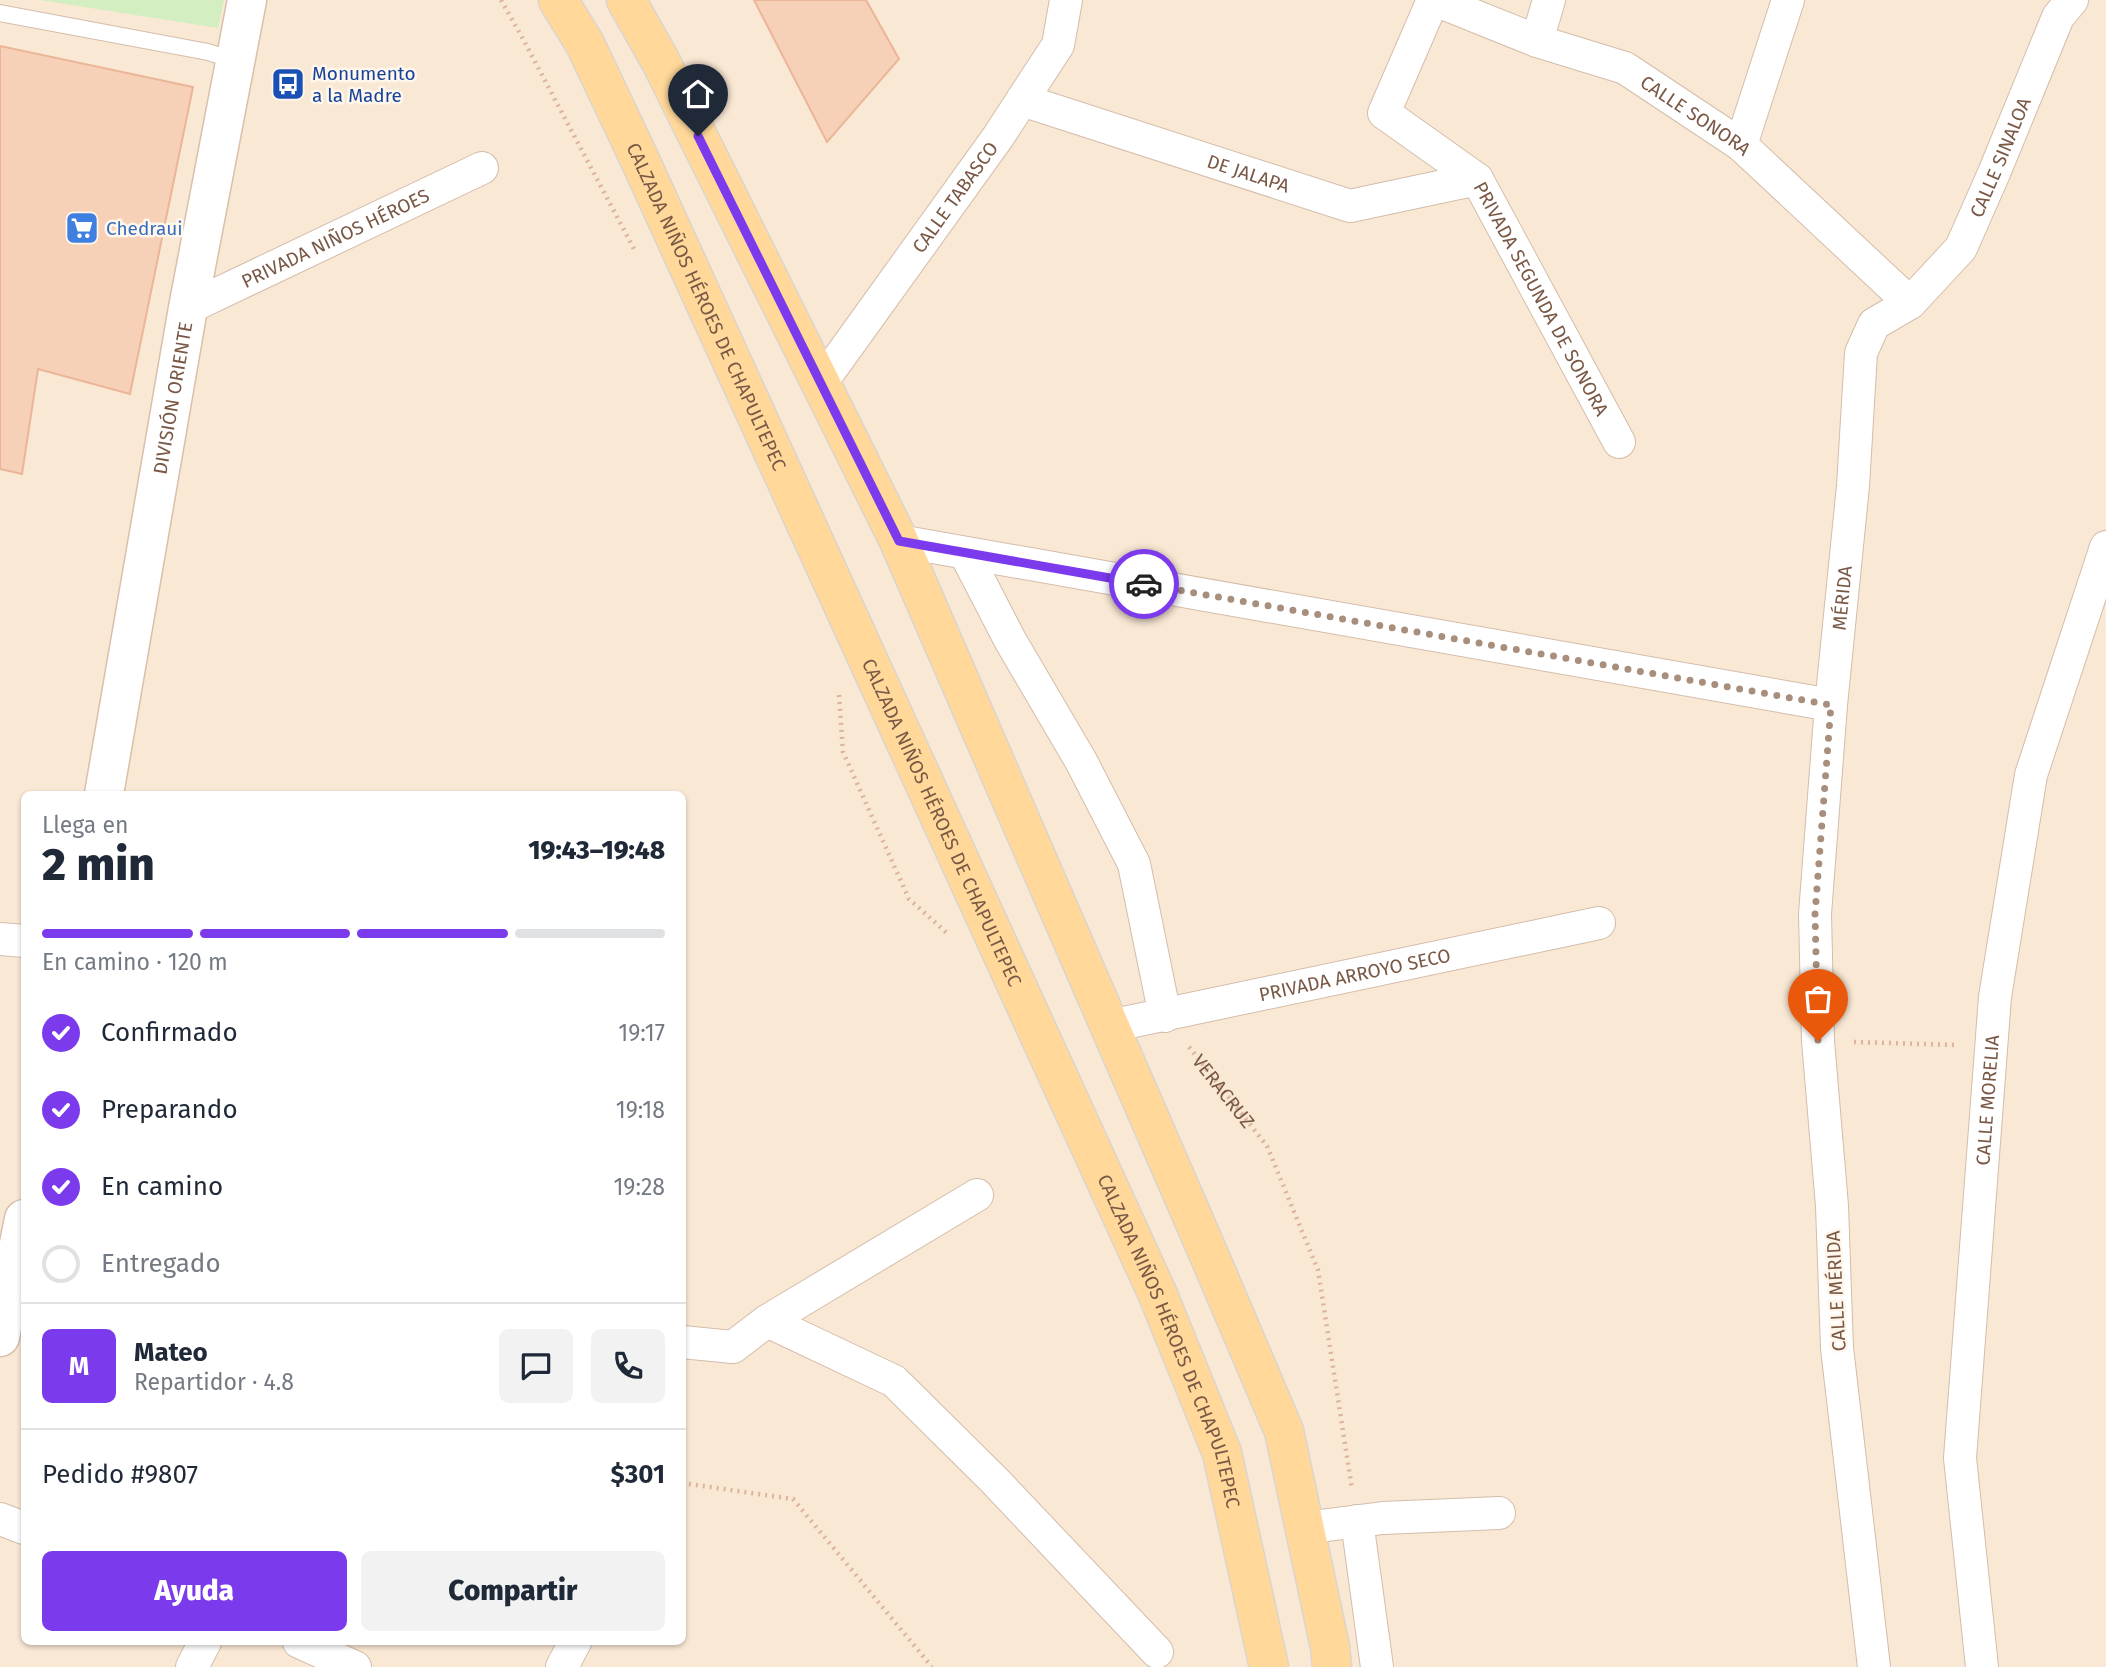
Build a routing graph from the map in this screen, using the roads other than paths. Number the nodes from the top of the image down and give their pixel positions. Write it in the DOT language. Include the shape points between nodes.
graph roads {
  1 [pos="247,0"];
  2 [pos="558,0"];
  3 [pos="626,0"];
  4 [pos="1066,0"];
  5 [pos="1434,0"];
  6 [pos="1549,0"];
  7 [pos="1788,0"];
  8 [pos="2072,0"];
  9 [pos="0,13"];
  10 [pos="1537,41"];
  11 [pos="236,61"];
  12 [pos="1022,100"];
  13 [pos="1741,145"];
  14 [pos="482,168"];
  15 [pos="1477,179"];
  16 [pos="1910,303"];
  17 [pos="188,308"];
  18 [pos="821,383"];
  19 [pos="1619,442"];
  20 [pos="899,541"];
  21 [pos="2106,547"];
  22 [pos="965,553"];
  23 [pos="1831,705"];
  24 [pos="105,791"];
  25 [pos="1815,914"];
  26 [pos="1599,923"];
  27 [pos="0,939"];
  28 [pos="21,941"];
  29 [pos="1165,1016"];
  30 [pos="1110,1026"];
  31 [pos="977,1195"];
  32 [pos="21,1234"];
  33 [pos="767,1321"];
  34 [pos="0,1337"];
  35 [pos="686,1342"];
  36 [pos="1499,1513"];
  37 [pos="0,1519"];
  38 [pos="1357,1521"];
  39 [pos="21,1527"];
  40 [pos="1304,1528"];
  41 [pos="203,1645"];
  42 [pos="306,1645"];
  43 [pos="573,1645"];
  44 [pos="1157,1652"];
  45 [pos="192,1667"];
  46 [pos="355,1667"];
  47 [pos="562,1667"];
  48 [pos="1269,1667"];
  49 [pos="1332,1667"];
  50 [pos="1377,1667"];
  51 [pos="1874,1667"];
  52 [pos="1982,1667"];
  1 -- 11 [label="main road, DIVISIÓN ORIENTE"];
  2 -- 48 [label="main road, CALZADA NIÑOS HÉROES DE CHAPULTEPEC" via="585,44 639,158 1158,1295 1222,1453"];
  3 -- 18 [label="main road"];
  4 -- 12 [label="street, CALLE TABASCO" via="1058,45"];
  5 -- 10 [label="street, CALLE SONORA"];
  5 -- 15 [label="street, PRIVADA SEGUNDA DE SONORA" via="1384,113"];
  6 -- 10 [label="street"];
  7 -- 13 [label="street"];
  8 -- 16 [label="street, CALLE SINALOA" via="2058,17 1961,248"];
  9 -- 11 [label="lane"];
  10 -- 13 [label="street, CALLE SONORA" via="1625,68"];
  11 -- 17 [label="main road, DIVISIÓN ORIENTE"];
  12 -- 15 [label="street, DE JALAPA" via="1350,206"];
  12 -- 18 [label="street, CALLE TABASCO"];
  13 -- 16 [label="street, CALLE SONORA"];
  14 -- 17 [label="street, PRIVADA NIÑOS HÉROES"];
  15 -- 19 [label="street, PRIVADA SEGUNDA DE SONORA"];
  16 -- 23 [label="street, MÉRIDA" via="1874,324 1861,353"];
  17 -- 24 [label="main road, DIVISIÓN ORIENTE"];
  18 -- 20 [label="main road"];
  20 -- 22 [label="street"];
  20 -- 30 [label="main road"];
  21 -- 52 [label="street, CALLE MORELIA" via="2031,775 1995,997 1960,1458"];
  22 -- 23 [label="street"];
  22 -- 29 [label="street" via="1134,864"];
  23 -- 25 [label="street, MÉRIDA"];
  25 -- 51 [label="street, CALLE MÉRIDA" via="1837,1348"];
  26 -- 29 [label="street, PRIVADA ARROYO SECO"];
  27 -- 28 [label="street"];
  29 -- 30 [label="street, PRIVADA ARROYO SECO"];
  30 -- 40 [label="main road" via="1284,1432"];
  31 -- 33 [label="street"];
  32 -- 34 [label="main road"];
  33 -- 35 [label="street" via="733,1347"];
  33 -- 44 [label="street" via="894,1381 994,1479"];
  36 -- 38 [label="street"];
  37 -- 39 [label="street"];
  38 -- 40 [label="street"];
  38 -- 50 [label="street"];
  40 -- 49 [label="main road"];
  41 -- 45 [label="street"];
  42 -- 46 [label="street"];
  43 -- 47 [label="street"];
}
